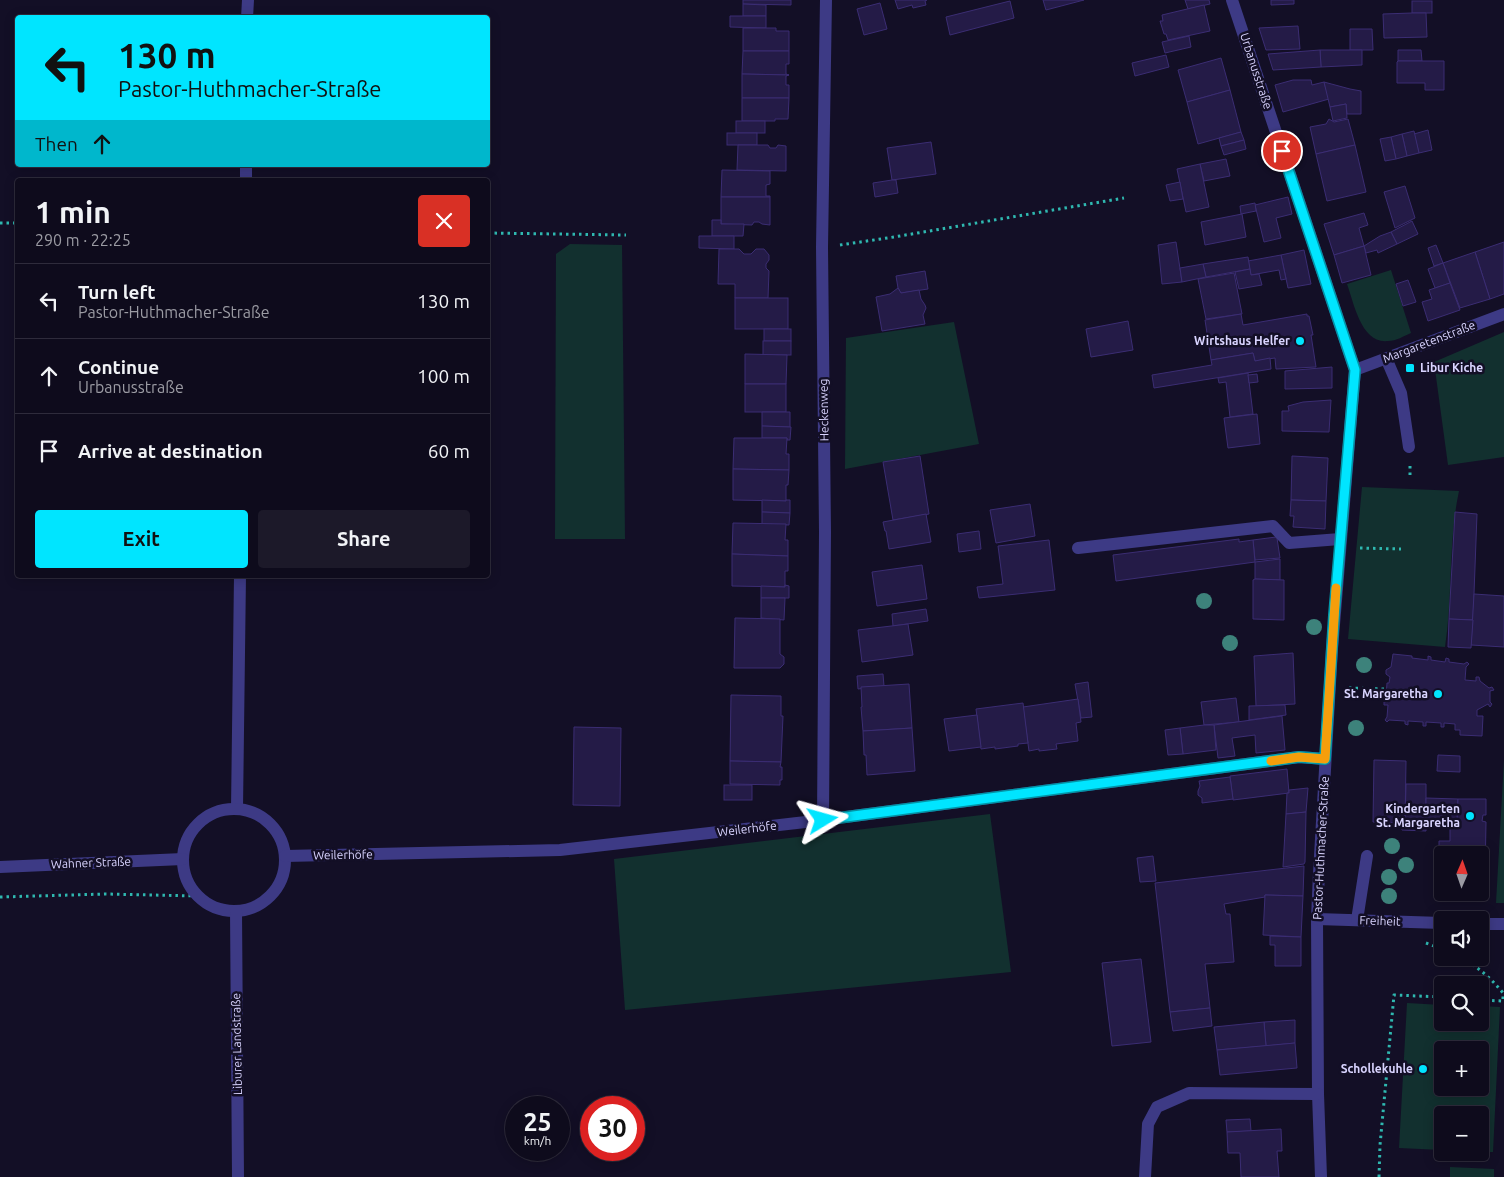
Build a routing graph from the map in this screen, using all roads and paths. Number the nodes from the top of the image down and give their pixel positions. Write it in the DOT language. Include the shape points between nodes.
graph roads {
  1 [pos="248,0"];
  2 [pos="826,0"];
  3 [pos="1232,0"];
  4 [pos="247,15"];
  5 [pos="1124,198"];
  6 [pos="0,223"];
  7 [pos="15,223"];
  8 [pos="490,233"];
  9 [pos="626,235"];
  10 [pos="822,247"];
  11 [pos="1504,314"];
  12 [pos="1386,358"];
  13 [pos="1355,370"];
  14 [pos="1409,447"];
  15 [pos="1340,543"];
  16 [pos="1078,548"];
  17 [pos="1401,549"];
  18 [pos="240,578"];
  19 [pos="1329,687"];
  20 [pos="1386,689"];
  21 [pos="1325,759"];
  22 [pos="237,809"];
  23 [pos="823,820"];
  24 [pos="285,856"];
  25 [pos="1367,856"];
  26 [pos="183,859"];
  27 [pos="0,867"];
  28 [pos="198,896"];
  29 [pos="0,897"];
  30 [pos="236,911"];
  31 [pos="1317,918"];
  32 [pos="1357,920"];
  33 [pos="1434,923"];
  34 [pos="1489,924"];
  35 [pos="1504,924"];
  36 [pos="1476,966"];
  37 [pos="1488,976"];
  38 [pos="1489,976"];
  39 [pos="1434,996"];
  40 [pos="1489,1000"];
  41 [pos="1318,1094"];
  42 [pos="238,1177"];
  43 [pos="1145,1177"];
  44 [pos="1321,1177"];
  45 [pos="1379,1177"];
  1 -- 4 [label="street"];
  2 -- 10 [label="street, Heckenweg"];
  3 -- 13 [label="street, Urbanusstraße"];
  5 -- 10 [label="path"];
  6 -- 7 [label="path"];
  8 -- 9 [label="path"];
  10 -- 23 [label="street, Heckenweg" via="825,532"];
  11 -- 12 [label="street, Margaretenstraße"];
  12 -- 13 [label="street, Margaretenstraße"];
  12 -- 14 [label="street" via="1401,393"];
  13 -- 15 [label="street, Pastor-Huthmacher-Straße"];
  15 -- 16 [label="street" via="1289,543 1273,526"];
  15 -- 17 [label="path"];
  15 -- 19 [label="street, Pastor-Huthmacher-Straße"];
  18 -- 22 [label="street"];
  19 -- 20 [label="path"];
  19 -- 21 [label="street, Pastor-Huthmacher-Straße"];
  21 -- 23 [label="street, Weilerhöfe" via="1299,757"];
  21 -- 31 [label="street, Pastor-Huthmacher-Straße"];
  22 -- 24 [label="street" via="255,813 270,823 280,838"];
  22 -- 26 [label="street" via="210,814 199,822 184,846"];
  23 -- 24 [label="street, Weilerhöfe" via="560,850"];
  24 -- 30 [label="street" via="282,876 272,894 256,906"];
  25 -- 32 [label="street"];
  26 -- 27 [label="street, Wahner Straße"];
  26 -- 28 [label="street" via="187,880"];
  28 -- 29 [label="path"];
  28 -- 30 [label="street" via="215,907"];
  30 -- 42 [label="street, Liburer Landstraße"];
  31 -- 32 [label="street, Freiheit"];
  31 -- 41 [label="street, Pastor-Huthmacher-Straße"];
  32 -- 33 [label="street, Freiheit"];
  34 -- 35 [label="street"];
  36 -- 37 [label="path"];
  38 -- 40 [label="path" via="1503,993 1503,1001"];
  39 -- 45 [label="path" via="1394,994"];
  41 -- 43 [label="street" via="1188,1093 1157,1107 1148,1124"];
  41 -- 44 [label="street, Pastor-Huthmacher-Straße"];
}
